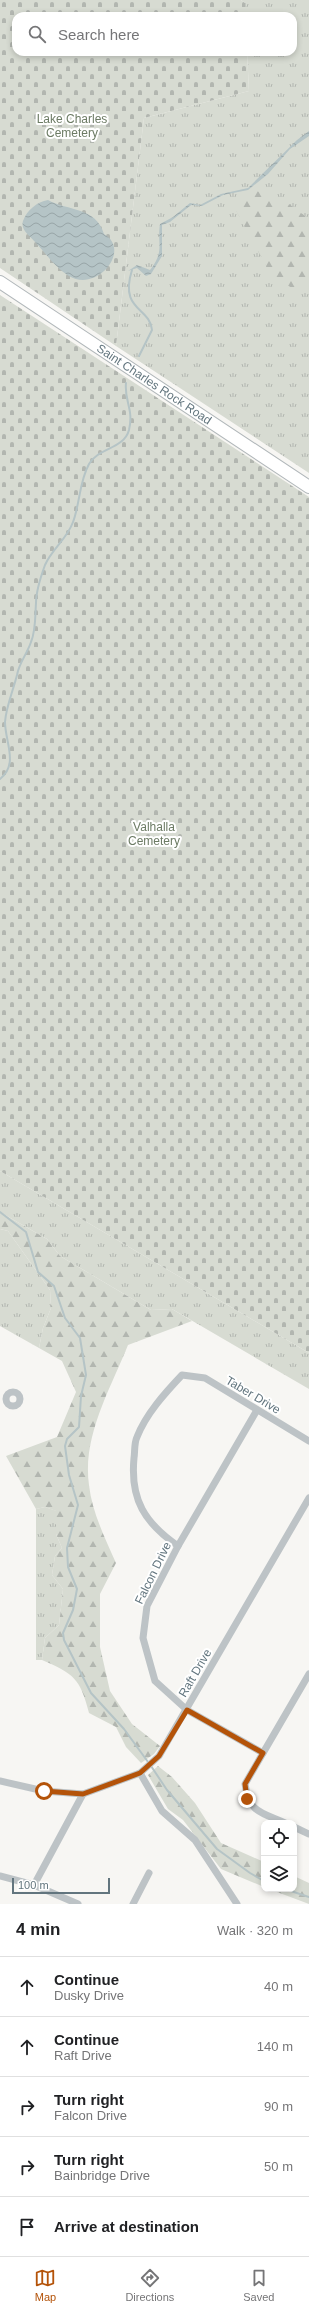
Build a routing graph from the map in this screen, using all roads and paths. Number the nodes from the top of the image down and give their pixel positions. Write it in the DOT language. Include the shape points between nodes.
graph roads {
  1 [pos="0,282"];
  2 [pos="309,486"];
  3 [pos="0,1391"];
  4 [pos="7,1395"];
  5 [pos="257,1410"];
  6 [pos="309,1441"];
  7 [pos="309,1498"];
  8 [pos="178,1546"];
  9 [pos="309,1674"];
  10 [pos="187,1710"];
  11 [pos="263,1753"];
  12 [pos="143,1771"];
  13 [pos="0,1781"];
  14 [pos="83,1794"];
  15 [pos="279,1820"];
  16 [pos="297,1828"];
  17 [pos="309,1834"];
  18 [pos="150,1873"];
  19 [pos="0,1876"];
  20 [pos="34,1885"];
  21 [pos="78,1904"];
  22 [pos="133,1904"];
  23 [pos="237,1904"];
  1 -- 2 [label="main road, Saint Charles Rock Road"];
  3 -- 4 [label="street"];
  5 -- 6 [label="street, Taber Drive"];
  5 -- 8 [label="street, Falcon Drive"];
  5 -- 8 [label="street, Taber Drive" via="204,1378 182,1375 162,1396 136,1438 133,1469 138,1503 158,1532"];
  7 -- 10 [label="street, Raft Drive"];
  8 -- 10 [label="street, Falcon Drive" via="147,1606 143,1638 155,1681"];
  9 -- 11 [label="street"];
  10 -- 11 [label="street, Falcon Drive"];
  10 -- 12 [label="street, Raft Drive" via="155,1761"];
  11 -- 15 [label="street" via="245,1784 247,1799 255,1809"];
  12 -- 14 [label="street, Raft Drive"];
  12 -- 23 [label="street" via="162,1811 195,1840"];
  13 -- 14 [label="street" via="44,1791"];
  14 -- 20 [label="street"];
  16 -- 17 [label="street"];
  18 -- 22 [label="street"];
  19 -- 20 [label="street"];
  20 -- 21 [label="street"];
}
